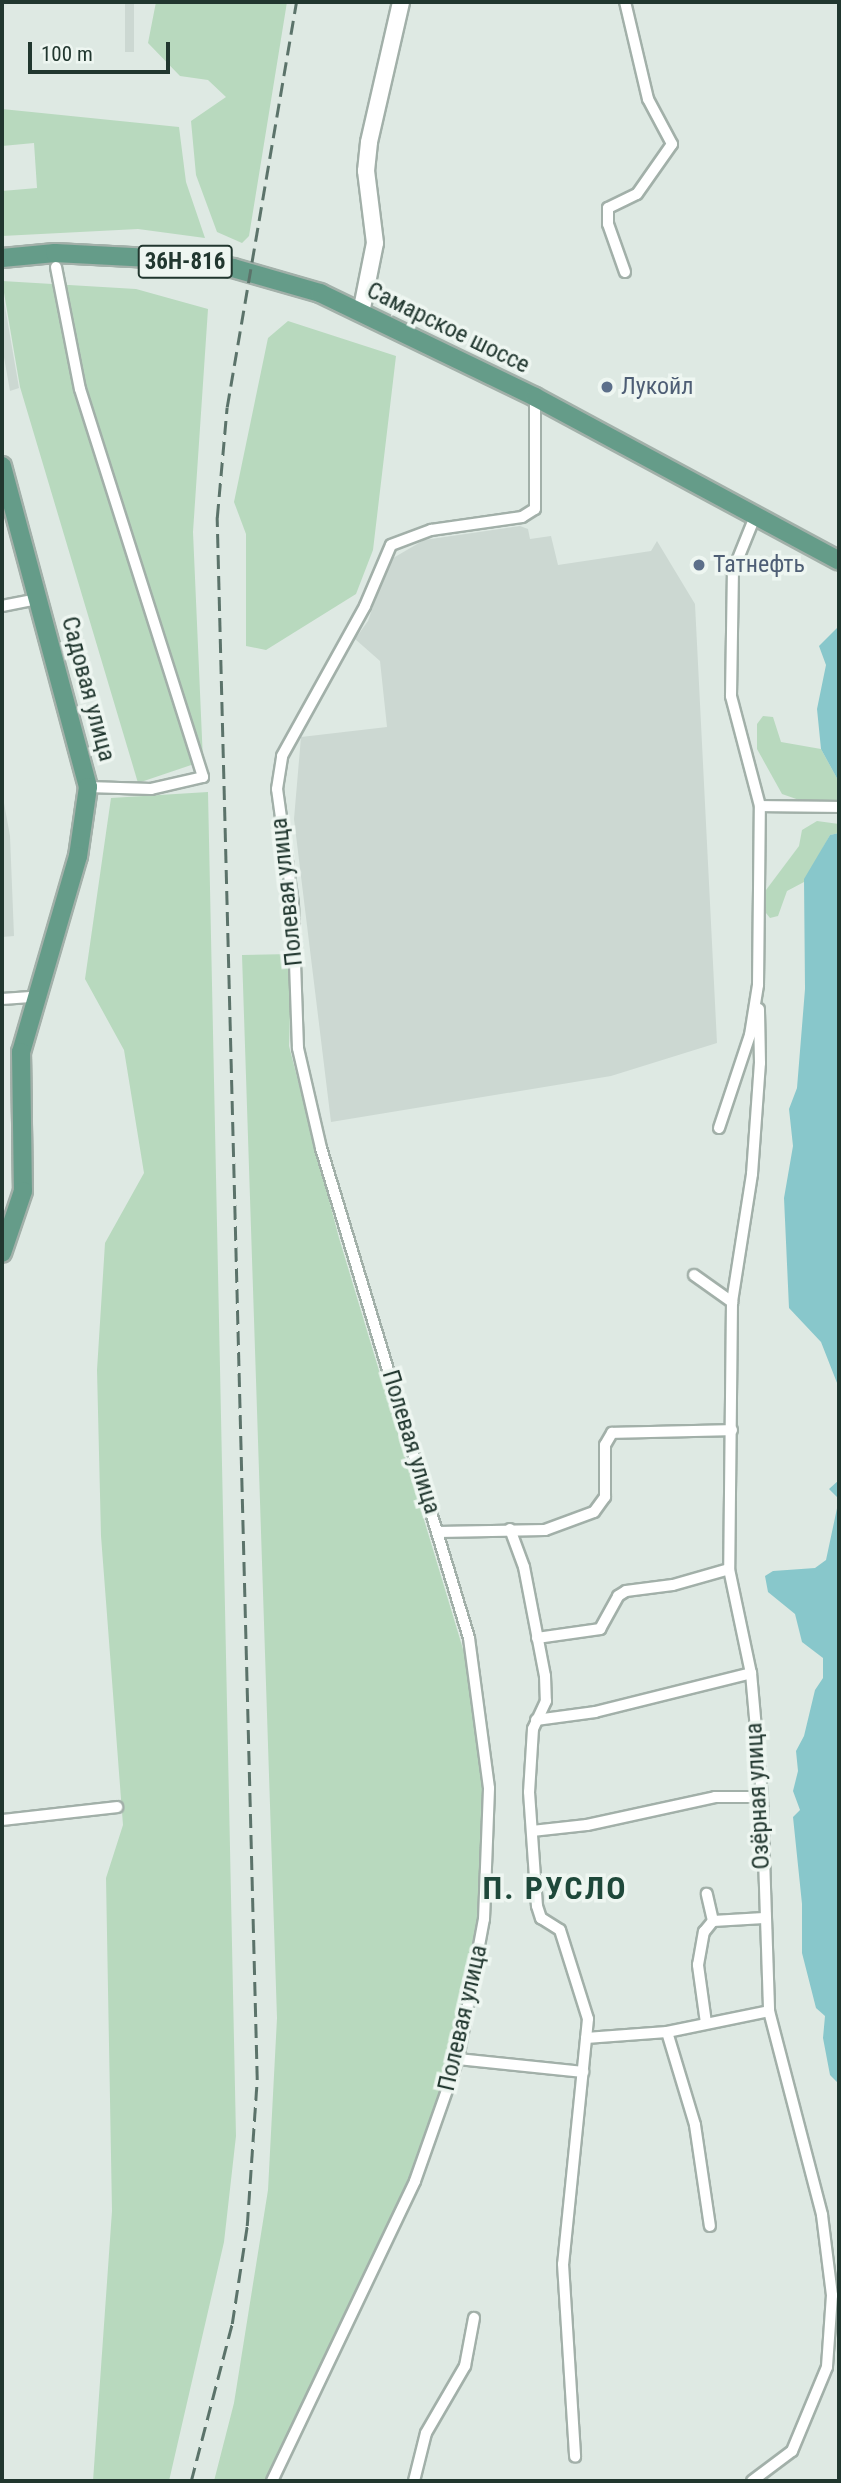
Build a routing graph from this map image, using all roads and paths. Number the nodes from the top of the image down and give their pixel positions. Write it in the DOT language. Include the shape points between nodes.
graph roads {
  1 [pos="401,2"];
  2 [pos="625,2"];
  3 [pos="2,258"];
  4 [pos="56,267"];
  5 [pos="625,272"];
  6 [pos="361,313"];
  7 [pos="535,397"];
  8 [pos="2,466"];
  9 [pos="756,514"];
  10 [pos="839,561"];
  11 [pos="38,599"];
  12 [pos="2,606"];
  13 [pos="88,787"];
  14 [pos="760,806"];
  15 [pos="839,807"];
  16 [pos="758,985"];
  17 [pos="34,997"];
  18 [pos="2,999"];
  19 [pos="719,1128"];
  20 [pos="2,1253"];
  21 [pos="694,1275"];
  22 [pos="732,1302"];
  23 [pos="732,1430"];
  24 [pos="510,1529"];
  25 [pos="439,1532"];
  26 [pos="729,1569"];
  27 [pos="537,1638"];
  28 [pos="751,1673"];
  29 [pos="536,1720"];
  30 [pos="762,1797"];
  31 [pos="117,1807"];
  32 [pos="2,1820"];
  33 [pos="532,1831"];
  34 [pos="707,1894"];
  35 [pos="764,1918"];
  36 [pos="713,1921"];
  37 [pos="769,2011"];
  38 [pos="706,2023"];
  39 [pos="667,2032"];
  40 [pos="586,2038"];
  41 [pos="458,2059"];
  42 [pos="583,2073"];
  43 [pos="710,2226"];
  44 [pos="474,2318"];
  45 [pos="575,2457"];
  46 [pos="272,2481"];
  47 [pos="414,2481"];
  48 [pos="752,2481"];
  1 -- 6 [label="street" via="369,142 366,171 375,243"];
  2 -- 5 [label="street" via="648,99 672,144 637,194 608,208 608,224"];
  3 -- 6 [label="main road, Самарское шоссе / 36Н-816" via="96,254 233,268 320,293"];
  4 -- 13 [label="street" via="58,295 84,402 204,778 151,789"];
  6 -- 7 [label="main road, Самарское шоссе / 36Н-816"];
  7 -- 9 [label="main road, Самарское шоссе / 36Н-816"];
  7 -- 25 [label="street, Полевая улица" via="535,509 522,517 431,530 391,545 365,606 282,755 277,789 293,904 298,1048 321,1148"];
  8 -- 11 [label="main road, Садовая улица"];
  9 -- 10 [label="main road, Самарское шоссе / 36Н-816"];
  9 -- 14 [label="street" via="733,571 731,696"];
  11 -- 12 [label="street"];
  11 -- 13 [label="main road, Садовая улица"];
  13 -- 17 [label="main road, Садовая улица" via="78,856"];
  14 -- 15 [label="street"];
  14 -- 16 [label="street"];
  16 -- 19 [label="street" via="750,1035"];
  16 -- 22 [label="street, Озёрная улица" via="761,1063 752,1174"];
  17 -- 18 [label="street"];
  17 -- 20 [label="main road, Садовая улица" via="18,1082 23,1191"];
  21 -- 22 [label="street"];
  22 -- 23 [label="street, Озёрная улица"];
  23 -- 24 [label="street" via="612,1433 605,1446 601,1506 545,1530"];
  23 -- 26 [label="street, Озёрная улица"];
  24 -- 25 [label="street"];
  24 -- 27 [label="street" via="524,1567"];
  25 -- 41 [label="street, Полевая улица" via="469,1638 489,1788 484,1919"];
  26 -- 27 [label="street" via="673,1585 626,1591 618,1595 600,1629"];
  26 -- 28 [label="street, Озёрная улица"];
  27 -- 29 [label="street" via="546,1701"];
  28 -- 29 [label="street" via="595,1712"];
  28 -- 30 [label="street, Озёрная улица"];
  29 -- 33 [label="street" via="529,1783"];
  30 -- 33 [label="street" via="715,1797 587,1825"];
  30 -- 35 [label="street, Озёрная улица"];
  31 -- 32 [label="street"];
  33 -- 40 [label="street" via="537,1906 541,1918 562,1936 585,2008"];
  34 -- 36 [label="street"];
  35 -- 36 [label="street"];
  35 -- 37 [label="street, Озёрная улица"];
  36 -- 38 [label="street" via="704,1932 698,1965"];
  37 -- 38 [label="street"];
  37 -- 48 [label="street, Озёрная улица" via="822,2215 832,2295 827,2367 792,2451"];
  38 -- 39 [label="street"];
  39 -- 40 [label="street"];
  39 -- 43 [label="street" via="695,2125"];
  40 -- 42 [label="street"];
  41 -- 42 [label="street"];
  41 -- 46 [label="street, Полевая улица" via="415,2181"];
  42 -- 45 [label="street" via="563,2264"];
  44 -- 47 [label="street" via="465,2366 426,2432"];
}
